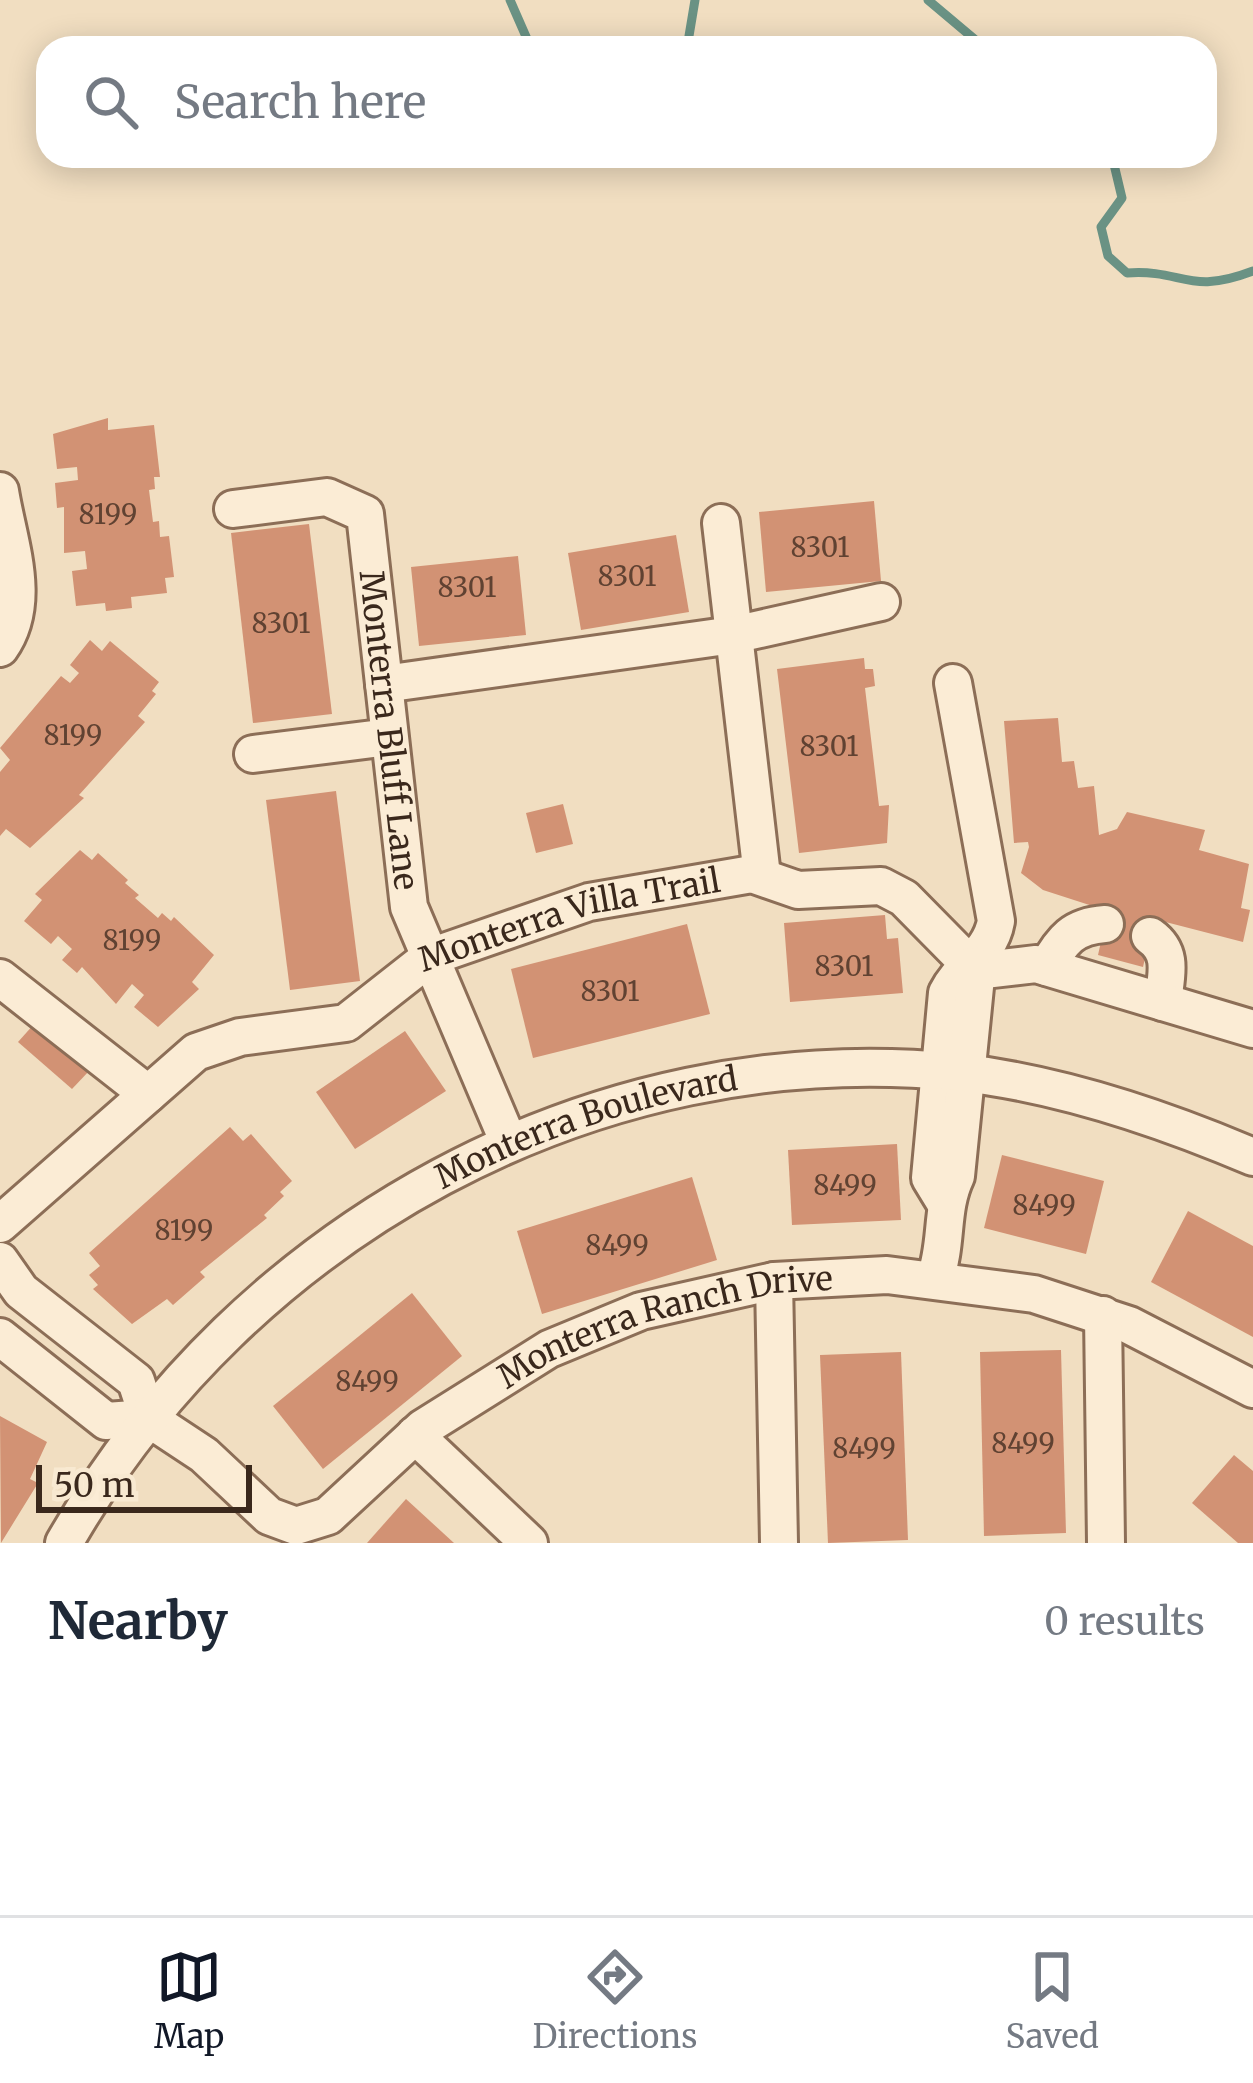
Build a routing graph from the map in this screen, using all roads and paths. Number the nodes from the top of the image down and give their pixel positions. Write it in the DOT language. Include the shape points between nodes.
graph roads {
  1 [pos="1,505"];
  2 [pos="233,508"];
  3 [pos="721,523"];
  4 [pos="881,602"];
  5 [pos="734,635"];
  6 [pos="0,648"];
  7 [pos="953,683"];
  8 [pos="384,684"];
  9 [pos="389,737"];
  10 [pos="254,754"];
  11 [pos="762,876"];
  12 [pos="1105,924"];
  13 [pos="1150,936"];
  14 [pos="430,957"];
  15 [pos="970,966"];
  16 [pos="1046,967"];
  17 [pos="0,978"];
  18 [pos="1163,1002"];
  19 [pos="1253,1029"];
  20 [pos="953,1072"];
  21 [pos="148,1094"];
  22 [pos="509,1143"];
  23 [pos="1253,1157"];
  24 [pos="0,1224"];
  25 [pos="0,1261"];
  26 [pos="935,1278"];
  27 [pos="774,1280"];
  28 [pos="39,1305"];
  29 [pos="1103,1315"];
  30 [pos="4,1340"];
  31 [pos="1253,1389"];
  32 [pos="148,1418"];
  33 [pos="415,1435"];
  34 [pos="64,1543"];
  35 [pos="529,1543"];
  36 [pos="779,1543"];
  37 [pos="1106,1543"];
  1 -- 6 [label="street" via="18,596 14,629"];
  2 -- 8 [label="street, Monterra Bluff Lane" via="327,497 364,514"];
  3 -- 5 [label="street"];
  4 -- 5 [label="street"];
  5 -- 8 [label="street"];
  5 -- 11 [label="street"];
  7 -- 15 [label="street" via="996,912 988,946"];
  8 -- 9 [label="street, Monterra Bluff Lane"];
  9 -- 10 [label="street"];
  9 -- 14 [label="street, Monterra Bluff Lane" via="409,907"];
  11 -- 14 [label="street, Monterra Villa Trail" via="589,902"];
  11 -- 15 [label="street, Monterra Villa Trail" via="798,890 889,888"];
  12 -- 16 [label="street" via="1081,925"];
  13 -- 18 [label="street" via="1168,961"];
  14 -- 21 [label="street, Monterra Villa Trail" via="346,1023 240,1036 196,1052"];
  14 -- 22 [label="street, Monterra Bluff Lane"];
  15 -- 16 [label="street"];
  15 -- 20 [label="street" via="947,993"];
  16 -- 18 [label="street"];
  17 -- 21 [label="street"];
  18 -- 19 [label="street"];
  20 -- 22 [label="street, Monterra Boulevard" via="821,1072 708,1084"];
  20 -- 23 [label="street, Monterra Boulevard" via="1100,1101"];
  20 -- 26 [label="street" via="930,1178 944,1201"];
  21 -- 24 [label="street, Monterra Villa Trail"];
  22 -- 32 [label="street, Monterra Boulevard" via="393,1202 300,1267 215,1341"];
  25 -- 28 [label="street, Monterra Ranch Drive"];
  26 -- 27 [label="street, Monterra Ranch Drive"];
  26 -- 29 [label="street, Monterra Ranch Drive"];
  27 -- 33 [label="street, Monterra Ranch Drive" via="594,1328 505,1372"];
  27 -- 36 [label="street"];
  28 -- 30 [label="street"];
  28 -- 32 [label="street, Monterra Ranch Drive" via="136,1382"];
  29 -- 31 [label="street, Monterra Ranch Drive"];
  29 -- 37 [label="street"];
  30 -- 32 [label="street, Monterra Ranch Drive" via="106,1421"];
  32 -- 33 [label="street, Monterra Ranch Drive" via="204,1455 269,1516 296,1526 328,1516"];
  32 -- 34 [label="street, Monterra Boulevard"];
  33 -- 35 [label="street"];
}
